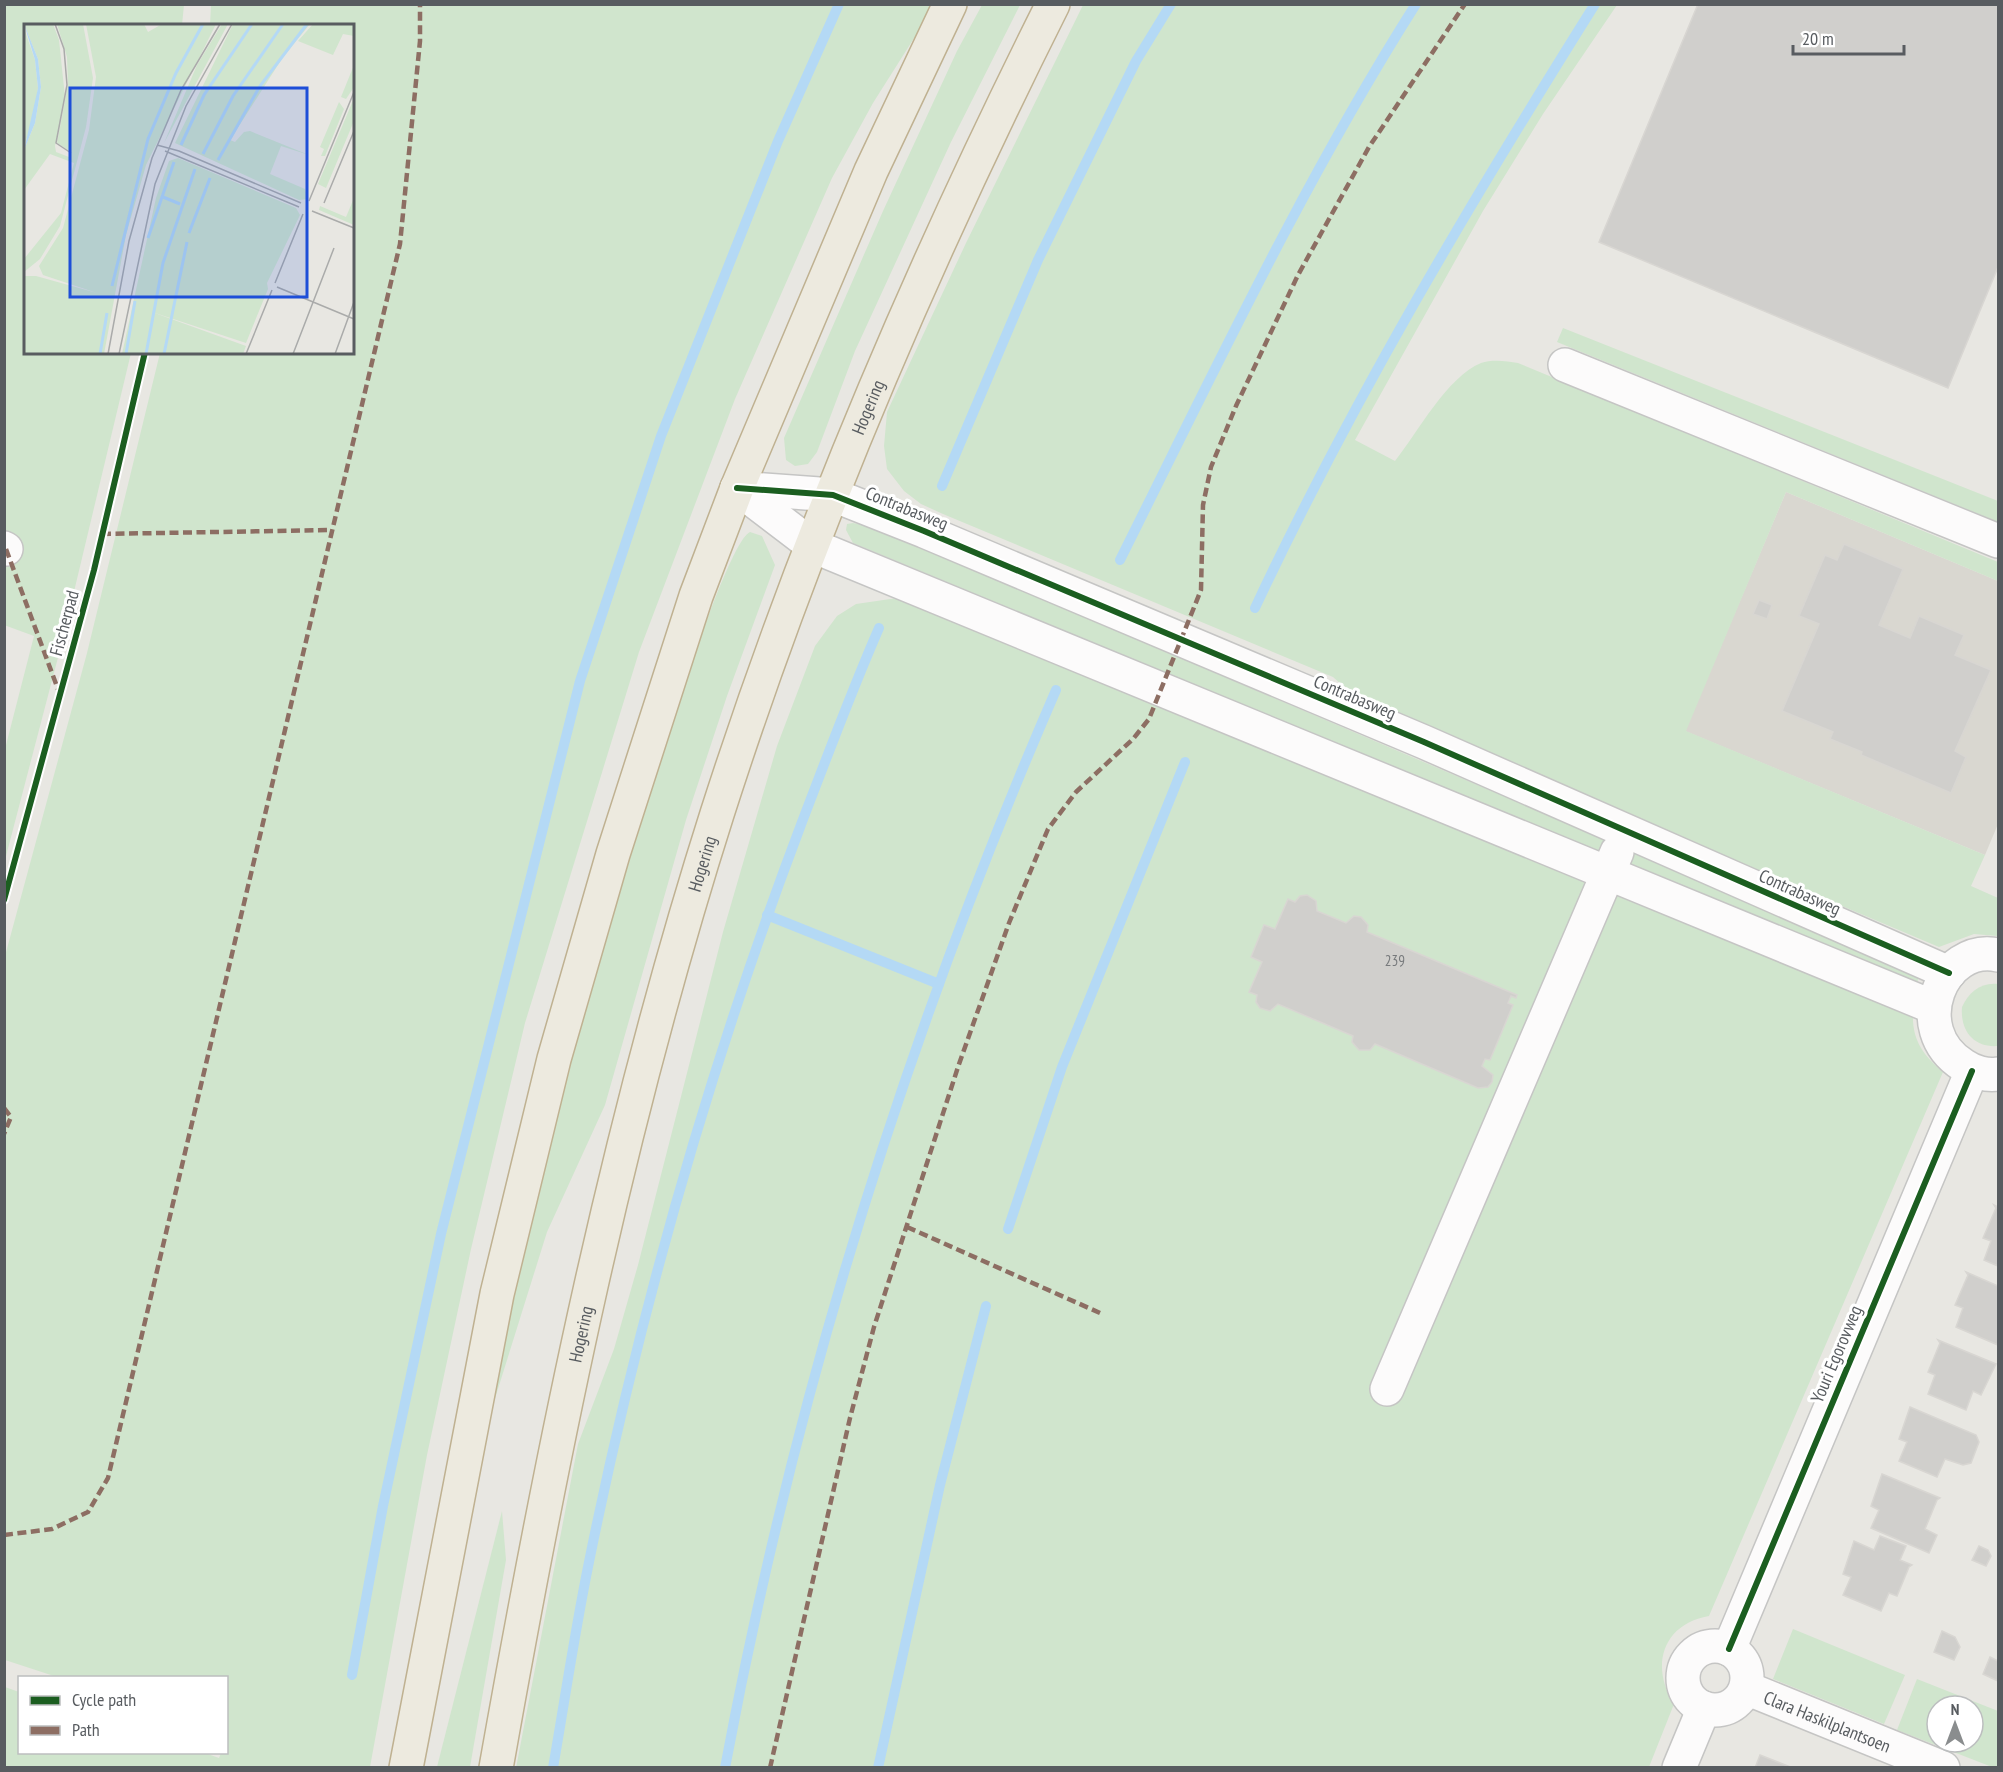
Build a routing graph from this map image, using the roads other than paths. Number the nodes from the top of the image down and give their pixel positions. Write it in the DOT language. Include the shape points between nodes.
graph roads {
  1 [pos="950,4"];
  2 [pos="1053,4"];
  3 [pos="1565,365"];
  4 [pos="737,488"];
  5 [pos="833,495"];
  6 [pos="1998,541"];
  7 [pos="813,546"];
  8 [pos="1625,831"];
  9 [pos="1608,873"];
  10 [pos="1998,955"];
  11 [pos="1949,974"];
  12 [pos="1933,1007"];
  13 [pos="1985,1072"];
  14 [pos="1387,1389"];
  15 [pos="1729,1649"];
  16 [pos="1746,1688"];
  17 [pos="1704,1708"];
  18 [pos="406,1767"];
  19 [pos="496,1767"];
  20 [pos="1679,1767"];
  21 [pos="1943,1767"];
  1 -- 4 [label="highway" via="871,171"];
  2 -- 5 [label="highway, Hogering" via="980,150 896,339"];
  3 -- 6 [label="street"];
  4 -- 5 [label="street, Contrabasweg"];
  4 -- 7 [label="street"];
  4 -- 18 [label="highway" via="658,710 554,1059 497,1294"];
  5 -- 7 [label="highway, Hogering"];
  5 -- 8 [label="street, Contrabasweg"];
  7 -- 9 [label="street"];
  7 -- 19 [label="highway, Hogering" via="718,813 641,1077 597,1258 526,1597"];
  8 -- 9 [label="street"];
  8 -- 11 [label="street, Contrabasweg"];
  9 -- 12 [label="street"];
  9 -- 14 [label="street"];
  10 -- 11 [label="street" via="1969,959"];
  11 -- 12 [label="street"];
  12 -- 13 [label="street" via="1936,1033 1950,1057"];
  13 -- 15 [label="street, Youri Egorovweg"];
  15 -- 16 [label="street" via="1746,1668"];
  15 -- 17 [label="street" via="1707,1646 1693,1653 1685,1665 1682,1680 1687,1694"];
  16 -- 17 [label="street" via="1729,1707"];
  16 -- 21 [label="street, Clara Haskilplantsoen"];
  17 -- 20 [label="street"];
}
